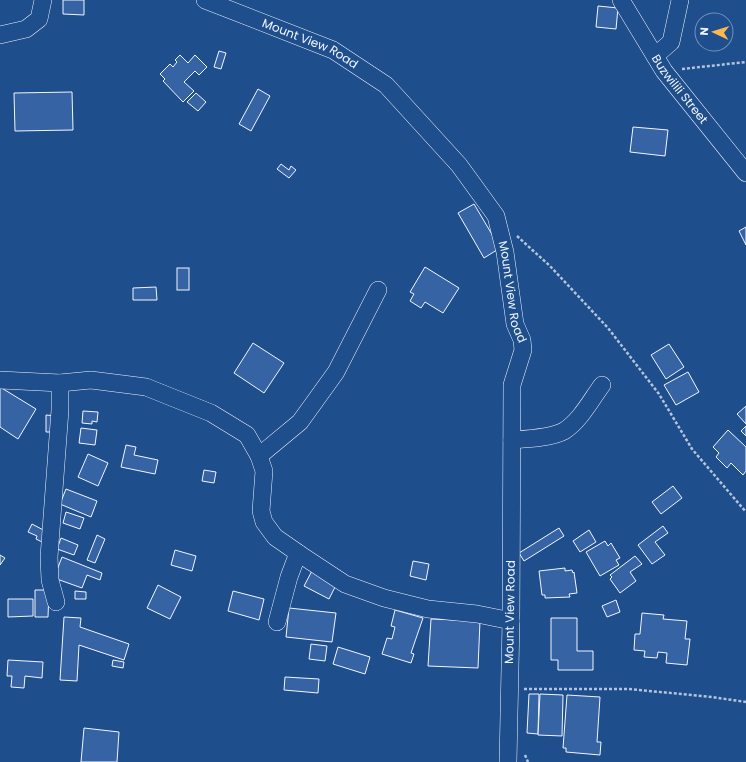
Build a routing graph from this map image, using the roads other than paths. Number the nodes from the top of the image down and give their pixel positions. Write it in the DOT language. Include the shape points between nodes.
graph roads {
  1 [pos="43,0"];
  2 [pos="205,0"];
  3 [pos="621,0"];
  4 [pos="680,0"];
  5 [pos="0,35"];
  6 [pos="655,56"];
  7 [pos="746,173"];
  8 [pos="378,290"];
  9 [pos="0,380"];
  10 [pos="60,383"];
  11 [pos="602,385"];
  12 [pos="512,440"];
  13 [pos="260,456"];
  14 [pos="298,553"];
  15 [pos="56,602"];
  16 [pos="511,621"];
  17 [pos="277,622"];
  18 [pos="508,762"];
  1 -- 5 [label="street" via="39,20 26,29"];
  2 -- 12 [label="street, Mount View Road" via="333,50 386,85 459,165 496,216 505,252 515,324 523,350 512,385"];
  3 -- 6 [label="street, Buzwilili Street"];
  4 -- 6 [label="street" via="671,42"];
  6 -- 7 [label="street, Buzwilili Street" via="664,72"];
  8 -- 13 [label="street" via="336,372 300,422"];
  9 -- 10 [label="street"];
  10 -- 13 [label="street" via="91,380 146,387 211,413 247,435"];
  10 -- 15 [label="street" via="49,557 50,580"];
  11 -- 12 [label="street" via="580,415 564,431 542,437"];
  12 -- 16 [label="street, Mount View Road"];
  13 -- 14 [label="street" via="264,470 261,511 264,522 276,537"];
  14 -- 16 [label="street" via="345,584 384,598 428,609 477,614"];
  14 -- 17 [label="street"];
  16 -- 18 [label="street, Mount View Road"];
}
